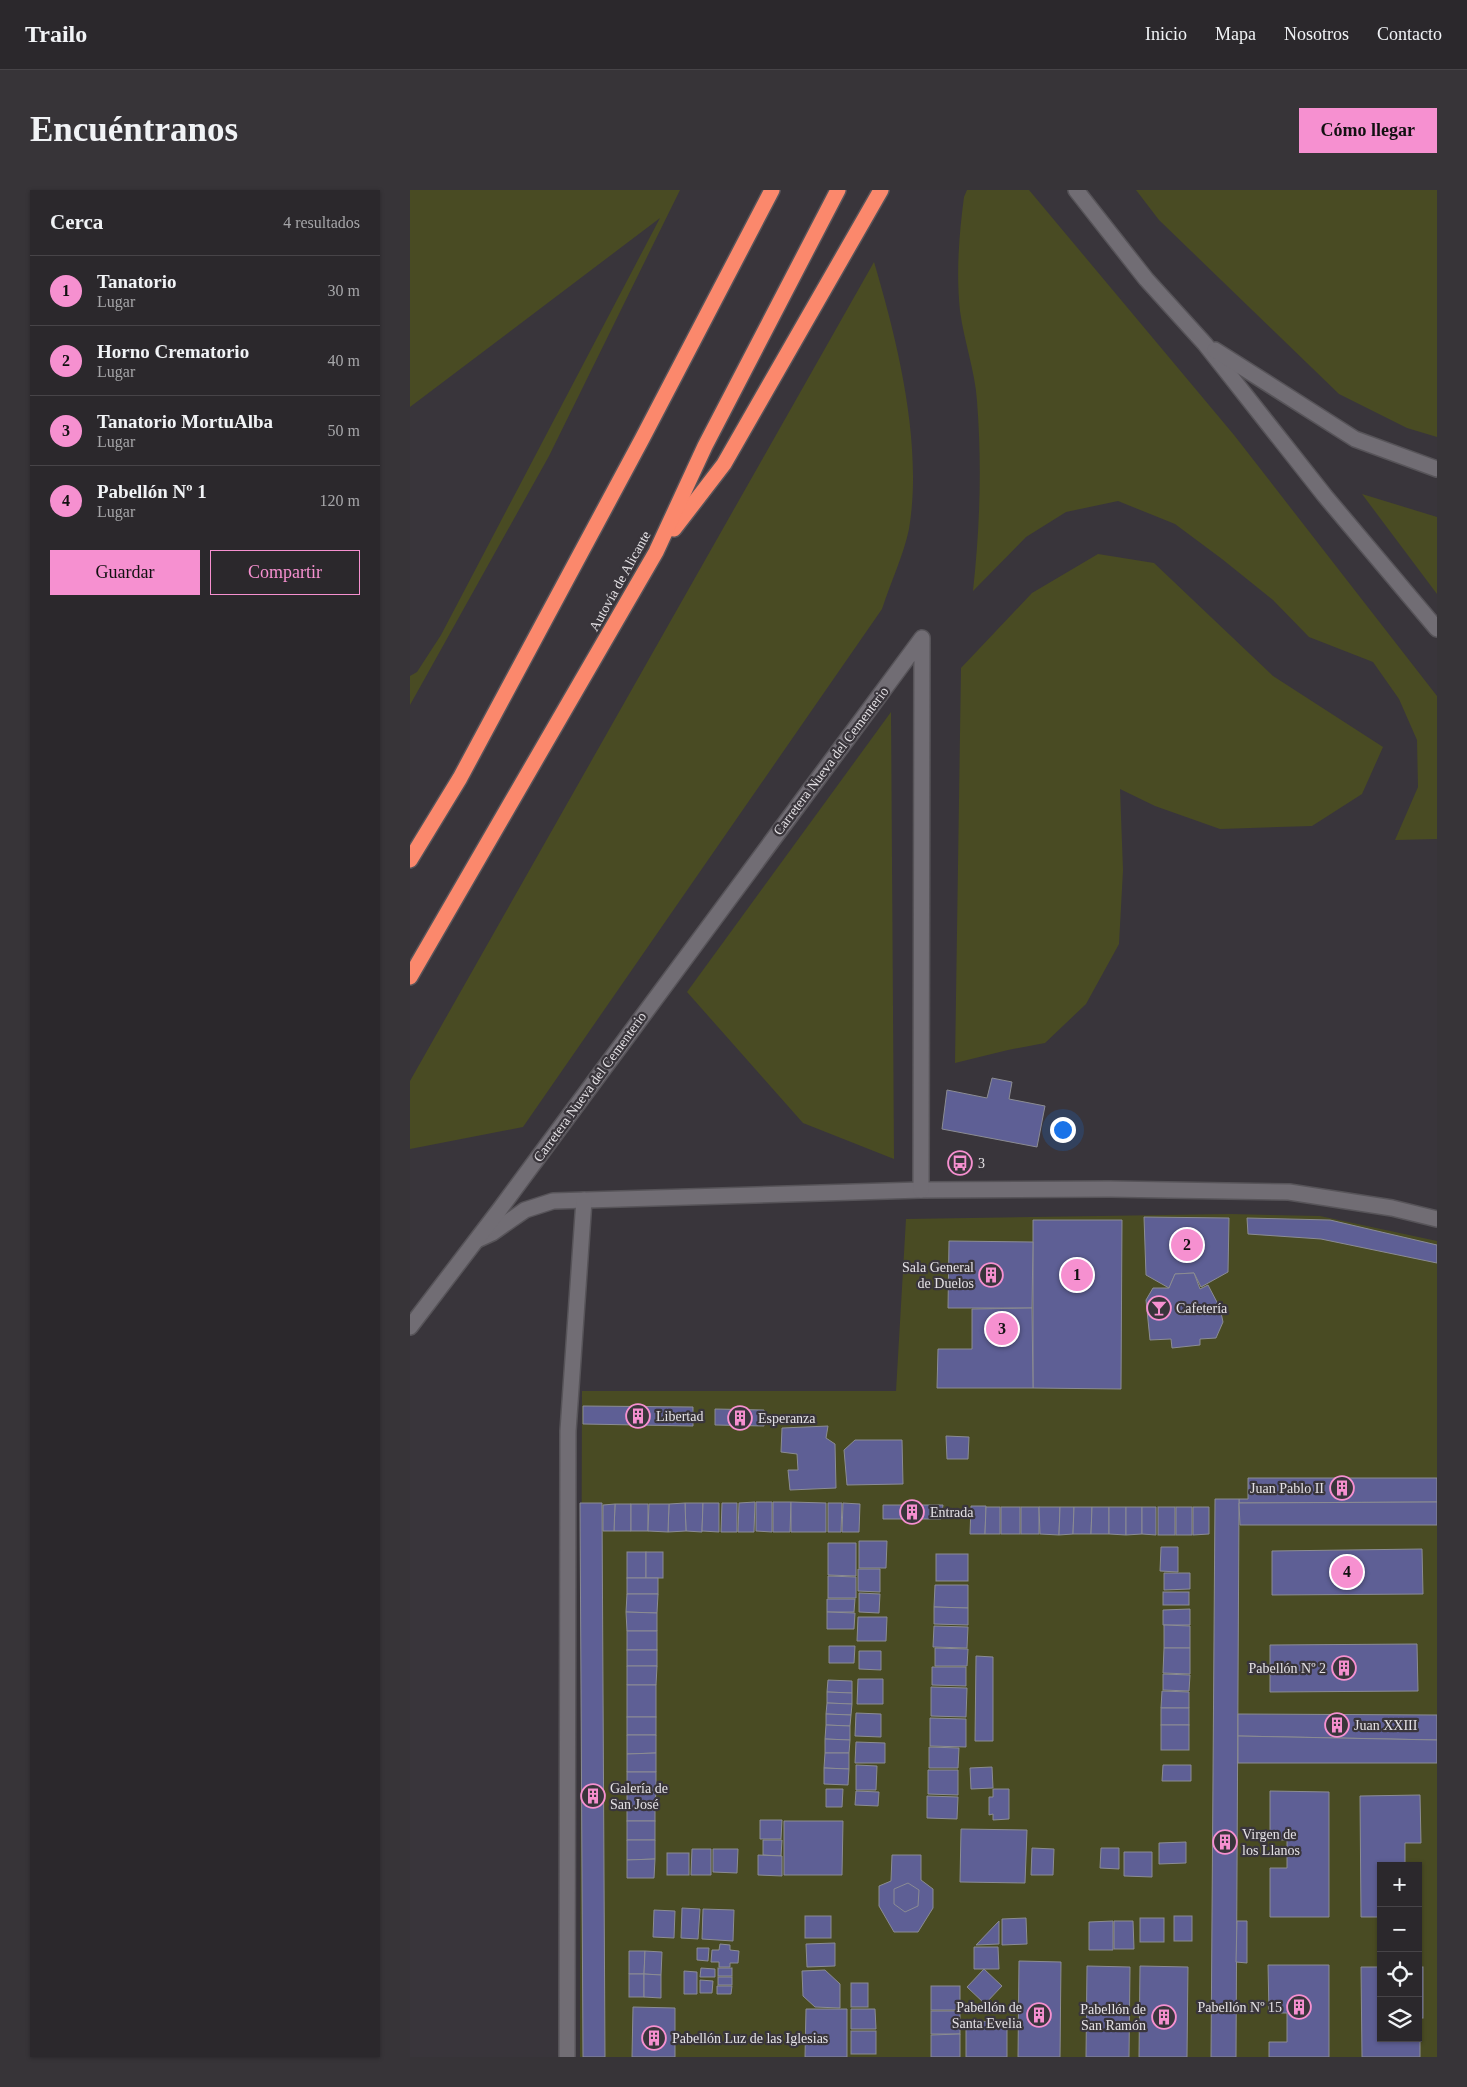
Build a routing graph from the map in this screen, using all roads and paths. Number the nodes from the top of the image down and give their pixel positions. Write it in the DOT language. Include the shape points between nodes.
graph roads {
  1 [pos="772,190"];
  2 [pos="838,190"];
  3 [pos="881,190"];
  4 [pos="1076,190"];
  5 [pos="1205,344"];
  6 [pos="1437,469"];
  7 [pos="656,552"];
  8 [pos="1437,629"];
  9 [pos="410,860"];
  10 [pos="410,977"];
  11 [pos="922,1190"];
  12 [pos="584,1200"];
  13 [pos="1437,1219"];
  14 [pos="475,1240"];
  15 [pos="410,1327"];
  16 [pos="567,2057"];
  1 -- 9 [label="highway" via="465,769"];
  2 -- 7 [label="highway, Autovía de Alicante" via="705,446"];
  3 -- 7 [label="highway" via="724,464"];
  4 -- 5 [label="street" via="1146,279"];
  5 -- 6 [label="street" via="1355,439"];
  5 -- 8 [label="street" via="1325,496"];
  7 -- 10 [label="highway, Autovía de Alicante"];
  11 -- 12 [label="street"];
  11 -- 13 [label="street" via="1289,1192 1392,1208"];
  11 -- 14 [label="street, Carretera Nueva del Cementerio" via="922,638"];
  12 -- 14 [label="street" via="553,1201 525,1210 492,1233"];
  12 -- 16 [label="street" via="568,1431"];
  14 -- 15 [label="street, Carretera Nueva del Cementerio"];
}
